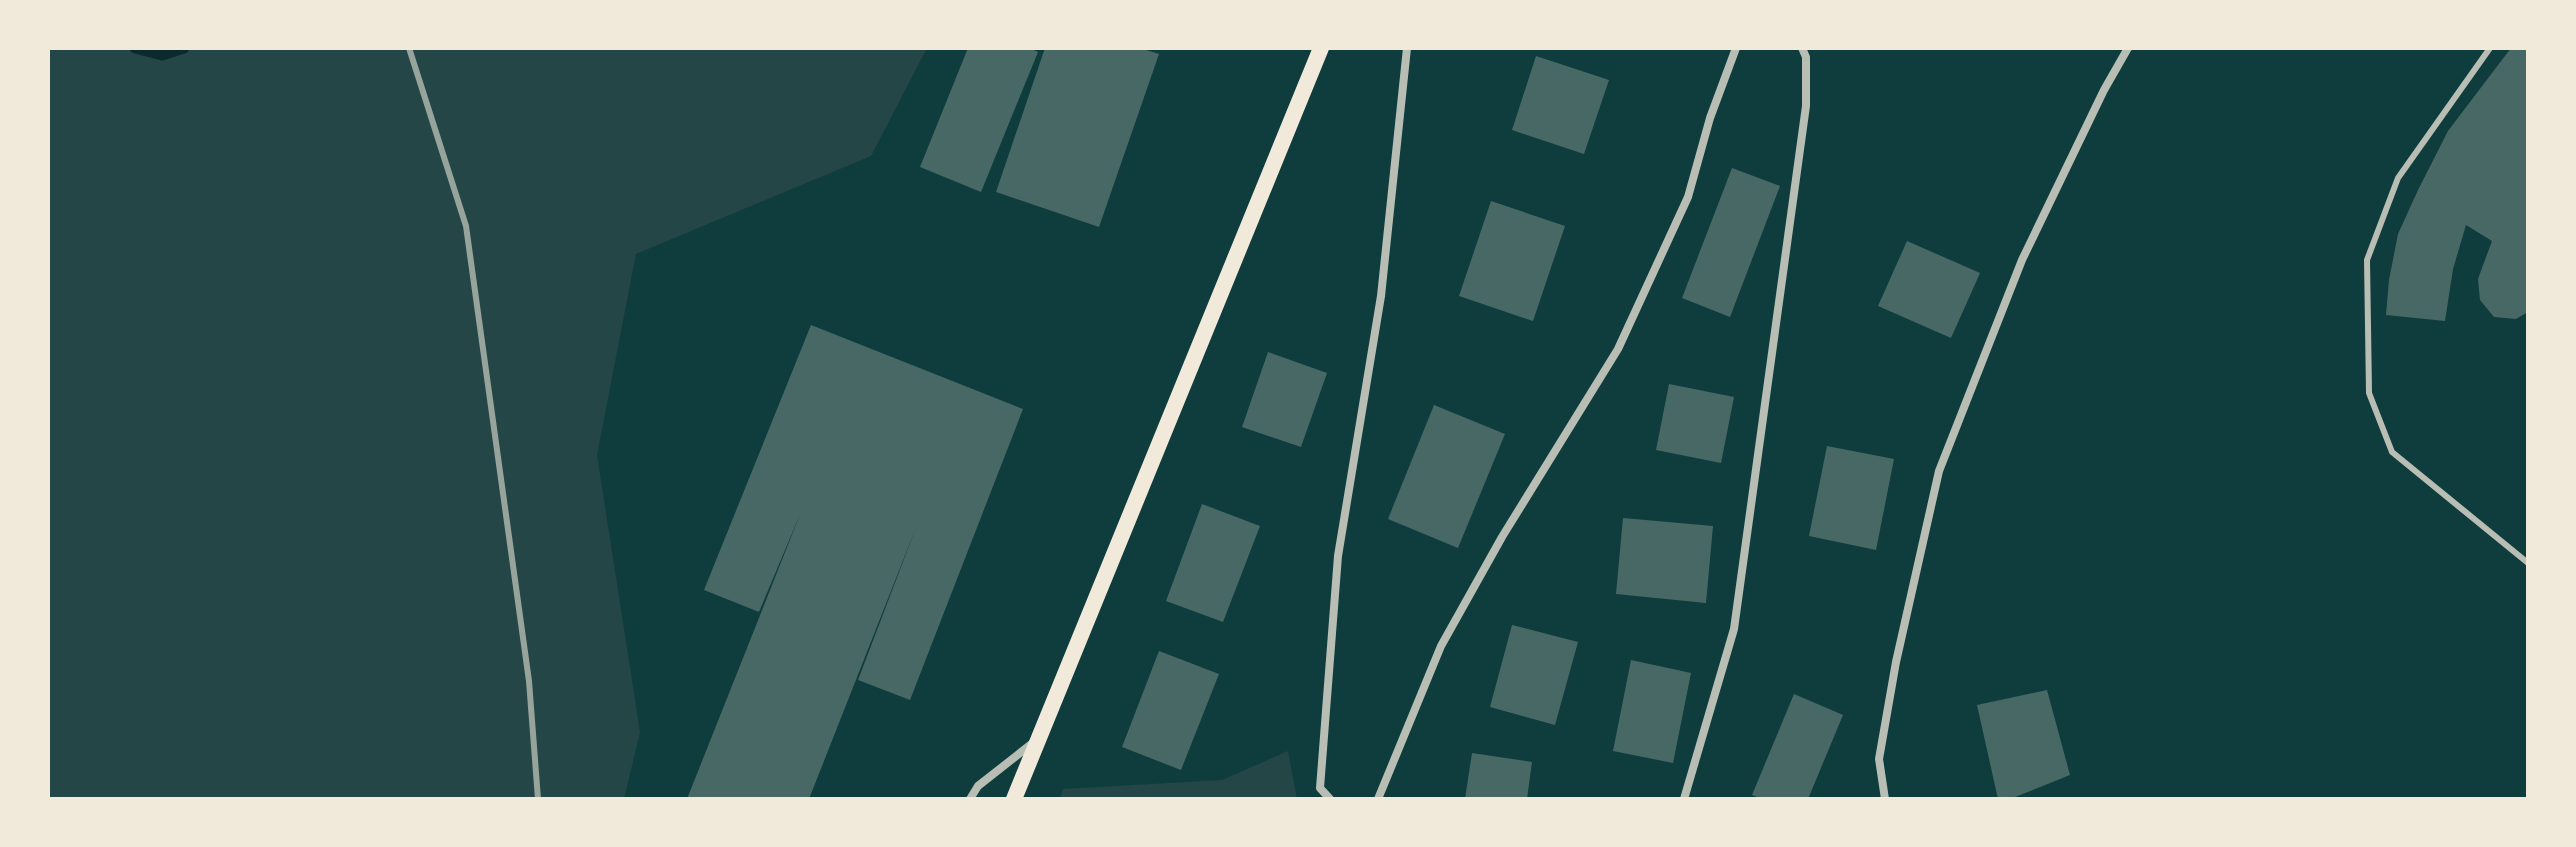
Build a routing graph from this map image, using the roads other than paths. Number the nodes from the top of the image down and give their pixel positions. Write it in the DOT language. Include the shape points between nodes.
graph roads {
  1 [pos="1321,48"];
  2 [pos="1407,48"];
  3 [pos="1736,48"];
  4 [pos="1802,48"];
  5 [pos="2128,48"];
  6 [pos="2490,48"];
  7 [pos="2528,563"];
  8 [pos="1038,739"];
  9 [pos="970,799"];
  10 [pos="1014,799"];
  11 [pos="1330,799"];
  12 [pos="1378,799"];
  13 [pos="1684,799"];
  14 [pos="1885,799"];
  1 -- 8 [label="main road"];
  2 -- 11 [label="street" via="1381,296 1338,556 1320,788"];
  3 -- 12 [label="street" via="1688,197 1618,349 1441,646"];
  4 -- 13 [label="street" via="1806,106 1734,629"];
  5 -- 14 [label="street" via="2022,260 1939,471 1879,759"];
  6 -- 7 [label="lane" via="2398,178 2367,260 2369,393 2392,452"];
  8 -- 9 [label="street" via="978,786"];
  8 -- 10 [label="main road"];
}
